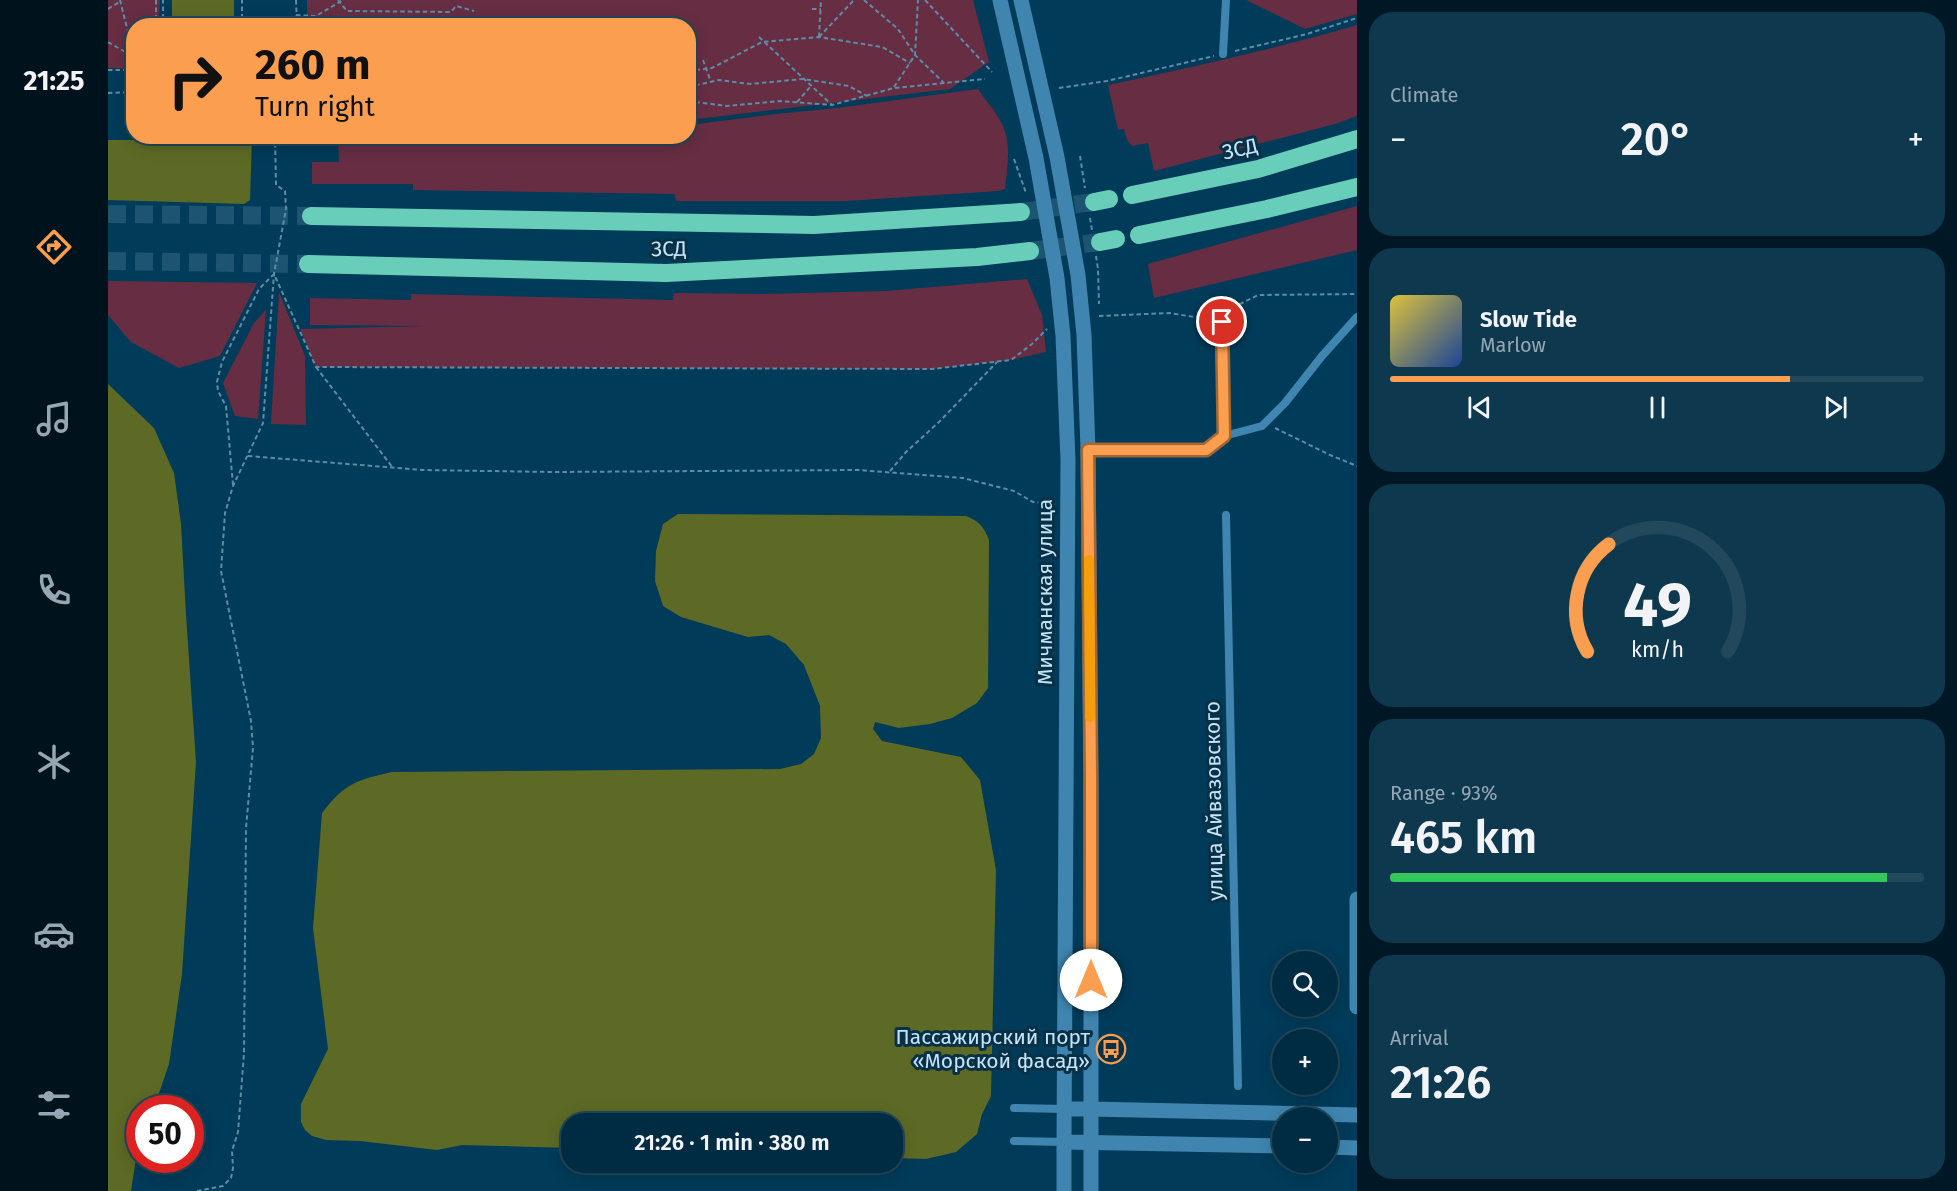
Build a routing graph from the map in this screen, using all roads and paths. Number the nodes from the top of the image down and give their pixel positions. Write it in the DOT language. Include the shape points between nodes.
graph roads {
  1 [pos="121,0"];
  2 [pos="156,0"];
  3 [pos="164,0"];
  4 [pos="242,0"];
  5 [pos="296,0"];
  6 [pos="343,0"];
  7 [pos="454,0"];
  8 [pos="821,0"];
  9 [pos="854,0"];
  10 [pos="864,0"];
  11 [pos="918,0"];
  12 [pos="926,0"];
  13 [pos="1000,0"];
  14 [pos="1021,0"];
  15 [pos="1226,0"];
  16 [pos="338,1"];
  17 [pos="456,6"];
  18 [pos="108,9"];
  19 [pos="812,9"];
  20 [pos="821,9"];
  21 [pos="474,11"];
  22 [pos="296,15"];
  23 [pos="316,16"];
  24 [pos="156,18"];
  25 [pos="163,18"];
  26 [pos="242,18"];
  27 [pos="296,18"];
  28 [pos="1357,18"];
  29 [pos="126,22"];
  30 [pos="819,37"];
  31 [pos="759,38"];
  32 [pos="108,42"];
  33 [pos="762,42"];
  34 [pos="126,52"];
  35 [pos="1224,54"];
  36 [pos="915,55"];
  37 [pos="703,60"];
  38 [pos="910,63"];
  39 [pos="706,69"];
  40 [pos="108,70"];
  41 [pos="126,70"];
  42 [pos="696,70"];
  43 [pos="992,72"];
  44 [pos="803,79"];
  45 [pos="985,79"];
  46 [pos="711,82"];
  47 [pos="944,83"];
  48 [pos="696,85"];
  49 [pos="811,86"];
  50 [pos="894,88"];
  51 [pos="1059,88"];
  52 [pos="126,92"];
  53 [pos="108,93"];
  54 [pos="867,96"];
  55 [pos="696,102"];
  56 [pos="797,103"];
  57 [pos="832,105"];
  58 [pos="1357,139"];
  59 [pos="275,144"];
  60 [pos="1357,187"];
  61 [pos="1132,195"];
  62 [pos="1021,212"];
  63 [pos="311,216"];
  64 [pos="1139,235"];
  65 [pos="1030,251"];
  66 [pos="308,264"];
  67 [pos="274,274"];
  68 [pos="1357,294"];
  69 [pos="1099,316"];
  70 [pos="1357,317"];
  71 [pos="1222,322"];
  72 [pos="1049,327"];
  73 [pos="997,362"];
  74 [pos="316,367"];
  75 [pos="1262,426"];
  76 [pos="1224,436"];
  77 [pos="1088,450"];
  78 [pos="248,456"];
  79 [pos="1357,466"];
  80 [pos="393,468"];
  81 [pos="888,472"];
  82 [pos="234,486"];
  83 [pos="1055,505"];
  84 [pos="1226,515"];
  85 [pos="1357,899"];
  86 [pos="1357,1007"];
  87 [pos="1238,1086"];
  88 [pos="1014,1108"];
  89 [pos="1065,1109"];
  90 [pos="1091,1109"];
  91 [pos="1357,1115"];
  92 [pos="1014,1141"];
  93 [pos="1064,1142"];
  94 [pos="1091,1142"];
  95 [pos="1272,1146"];
  96 [pos="1338,1147"];
  97 [pos="1357,1148"];
  98 [pos="197,1191"];
  99 [pos="1064,1191"];
  100 [pos="1091,1191"];
  1 -- 18 [label="path"];
  1 -- 29 [label="path"];
  2 -- 24 [label="path"];
  3 -- 25 [label="path"];
  4 -- 26 [label="path"];
  5 -- 22 [label="path"];
  6 -- 16 [label="path"];
  7 -- 17 [label="path"];
  8 -- 20 [label="path"];
  9 -- 30 [label="path"];
  10 -- 36 [label="path" via="898,29"];
  11 -- 36 [label="path"];
  12 -- 43 [label="path"];
  13 -- 89 [label="main road, Мичманская улица" via="1057,278 1066,390"];
  14 -- 77 [label="main road, Мичманская улица" via="1057,157 1078,275"];
  15 -- 35 [label="lane"];
  16 -- 17 [label="path" via="347,11 451,12"];
  16 -- 23 [label="path"];
  17 -- 21 [label="path"];
  19 -- 20 [label="path"];
  20 -- 30 [label="path"];
  22 -- 23 [label="path"];
  22 -- 27 [label="path"];
  28 -- 35 [label="path"];
  30 -- 33 [label="path"];
  30 -- 38 [label="path" via="882,47"];
  31 -- 33 [label="path"];
  32 -- 34 [label="path"];
  33 -- 39 [label="path"];
  33 -- 44 [label="path"];
  35 -- 51 [label="path"];
  36 -- 38 [label="path"];
  36 -- 47 [label="path"];
  37 -- 39 [label="path"];
  38 -- 50 [label="path"];
  39 -- 42 [label="path"];
  39 -- 46 [label="path"];
  40 -- 41 [label="path"];
  44 -- 46 [label="path" via="750,84"];
  44 -- 49 [label="path"];
  44 -- 54 [label="path" via="849,86"];
  45 -- 47 [label="path"];
  46 -- 48 [label="path"];
  47 -- 50 [label="path"];
  49 -- 56 [label="path"];
  49 -- 57 [label="path"];
  50 -- 54 [label="path"];
  52 -- 53 [label="path"];
  54 -- 57 [label="path"];
  55 -- 56 [label="path"];
  56 -- 57 [label="path"];
  58 -- 61 [label="highway, ЗСД" via="1258,169"];
  59 -- 67 [label="path" via="276,185 285,191 286,209"];
  60 -- 64 [label="highway" via="1267,210"];
  62 -- 63 [label="highway, ЗСД" via="814,225"];
  65 -- 66 [label="highway, ЗСД" via="666,273"];
  67 -- 74 [label="path"];
  67 -- 78 [label="path" via="263,423"];
  67 -- 82 [label="path" via="260,289 222,362 217,382 226,406"];
  68 -- 71 [label="path" via="1258,295 1240,303"];
  69 -- 71 [label="path" via="1170,313"];
  70 -- 75 [label="lane"];
  71 -- 76 [label="lane"];
  72 -- 73 [label="path" via="1011,360"];
  73 -- 74 [label="path" via="932,369"];
  73 -- 81 [label="path"];
  74 -- 80 [label="path"];
  75 -- 76 [label="lane"];
  75 -- 79 [label="path"];
  76 -- 77 [label="lane" via="1206,450"];
  77 -- 90 [label="main road, Мичманская улица"];
  78 -- 80 [label="path"];
  78 -- 82 [label="path"];
  80 -- 81 [label="path"];
  81 -- 83 [label="path" via="963,478 1014,491 1033,502"];
  82 -- 98 [label="path" via="225,513 221,571 253,748 246,828 244,1053 231,1178 223,1186"];
  84 -- 87 [label="lane, улица Айвазовского"];
  85 -- 86 [label="main road"];
  88 -- 89 [label="lane"];
  89 -- 90 [label="main road"];
  89 -- 93 [label="main road, Мичманская улица"];
  90 -- 91 [label="main road"];
  90 -- 94 [label="main road, Мичманская улица"];
  92 -- 93 [label="lane"];
  93 -- 94 [label="main road"];
  93 -- 99 [label="main road, Мичманская улица"];
  94 -- 95 [label="main road"];
  94 -- 100 [label="main road, Мичманская улица"];
  96 -- 97 [label="main road"];
}
